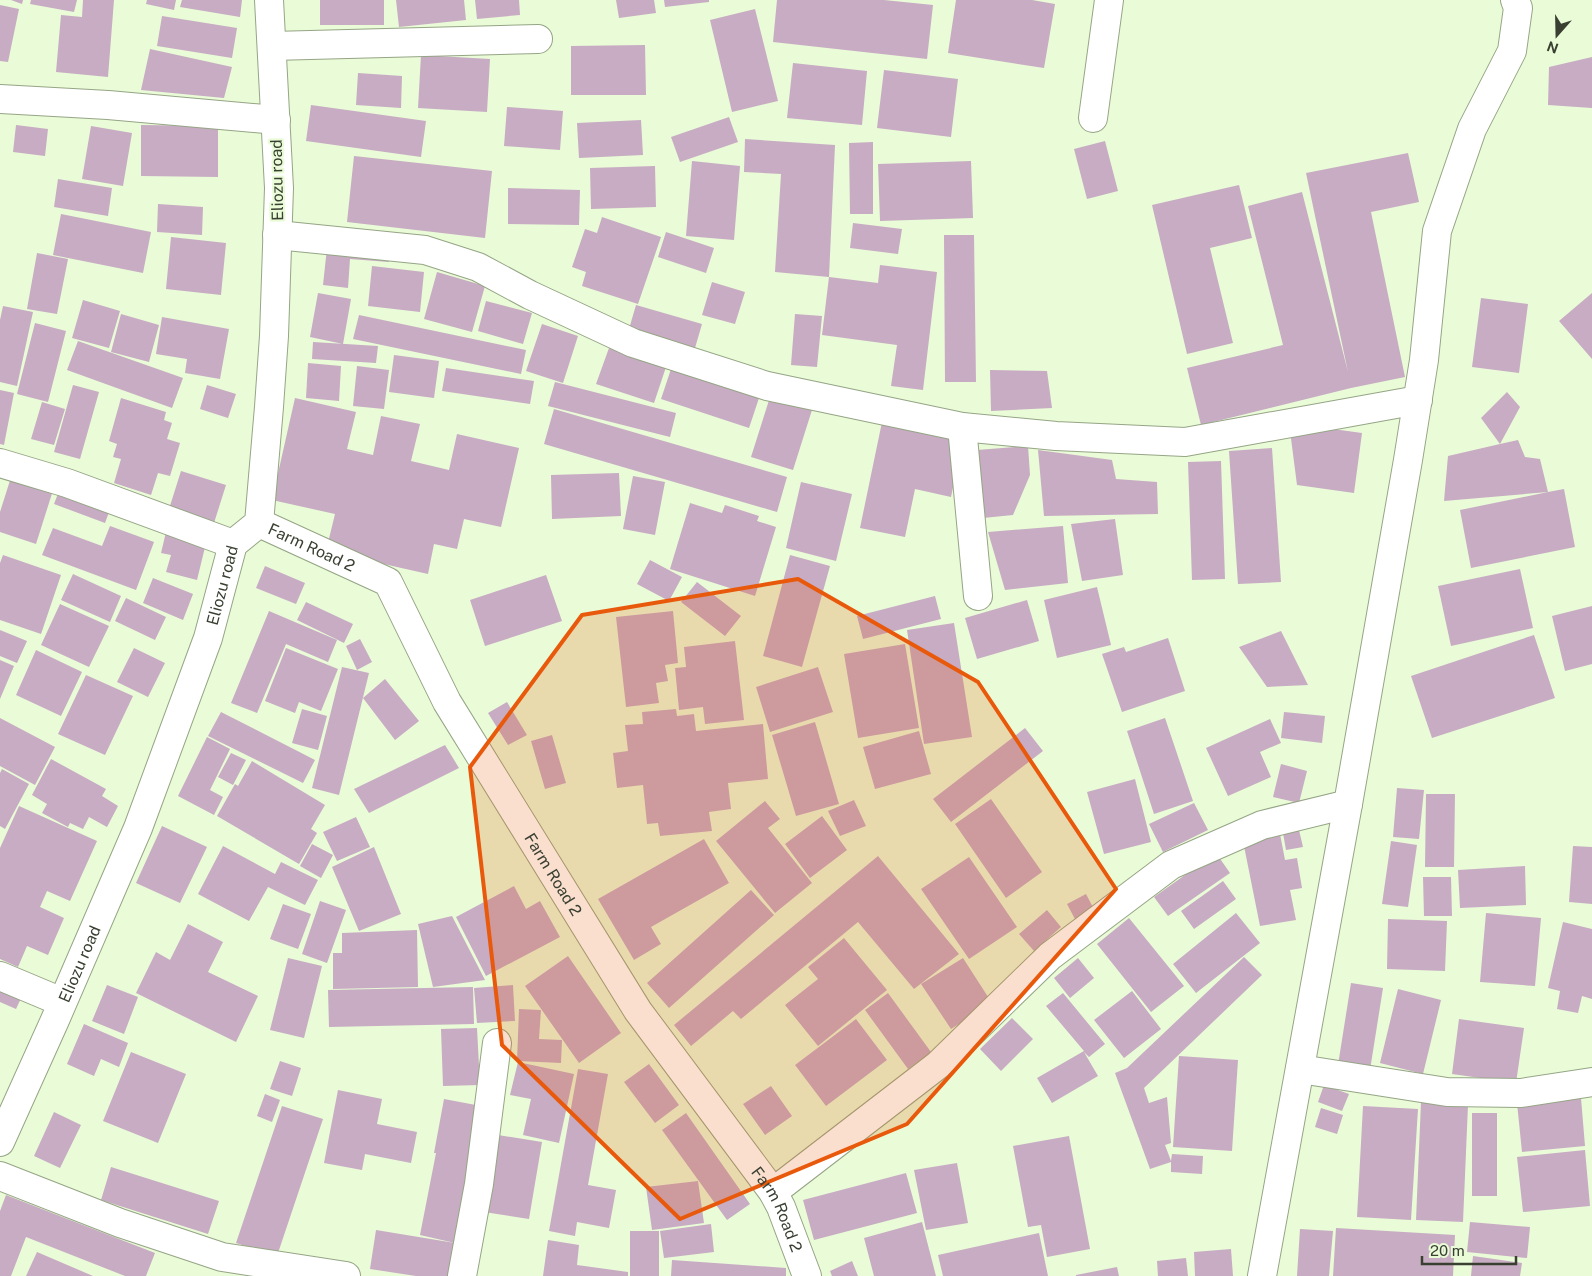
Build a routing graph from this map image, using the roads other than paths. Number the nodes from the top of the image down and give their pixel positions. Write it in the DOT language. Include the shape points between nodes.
graph roads {
  1 [pos="270,0"];
  2 [pos="1109,0"];
  3 [pos="1515,0"];
  4 [pos="538,39"];
  5 [pos="272,46"];
  6 [pos="0,99"];
  7 [pos="1093,118"];
  8 [pos="276,120"];
  9 [pos="277,235"];
  10 [pos="1418,400"];
  11 [pos="962,427"];
  12 [pos="0,463"];
  13 [pos="259,523"];
  14 [pos="233,544"];
  15 [pos="978,596"];
  16 [pos="1348,804"];
  17 [pos="0,976"];
  18 [pos="62,1002"];
  19 [pos="497,1043"];
  20 [pos="1300,1069"];
  21 [pos="1592,1082"];
  22 [pos="0,1142"];
  23 [pos="0,1176"];
  24 [pos="773,1192"];
  25 [pos="346,1276"];
  26 [pos="462,1276"];
  27 [pos="807,1276"];
  28 [pos="1262,1276"];
  1 -- 5 [label="street, Eliozu road"];
  2 -- 7 [label="street"];
  3 -- 10 [label="street" via="1518,8 1512,51 1472,130 1437,231"];
  4 -- 5 [label="street"];
  5 -- 8 [label="street, Eliozu road"];
  6 -- 8 [label="street"];
  8 -- 9 [label="street, Eliozu road"];
  9 -- 11 [label="street" via="425,250 478,267 633,343 767,386"];
  9 -- 13 [label="street, Eliozu road" via="270,398"];
  10 -- 11 [label="street" via="1185,442 1056,436"];
  10 -- 16 [label="street"];
  11 -- 15 [label="street"];
  12 -- 14 [label="street" via="67,483"];
  13 -- 14 [label="street, Eliozu road"];
  13 -- 24 [label="street, Farm Road 2" via="388,582 448,702 638,1011"];
  14 -- 18 [label="street, Eliozu road" via="208,638 148,801"];
  16 -- 20 [label="street"];
  16 -- 24 [label="street" via="1262,824 1171,865 1050,956 938,1065"];
  17 -- 18 [label="street"];
  18 -- 22 [label="street, Eliozu road"];
  19 -- 26 [label="street" via="479,1184"];
  20 -- 21 [label="street" via="1447,1092 1521,1093"];
  20 -- 28 [label="street"];
  23 -- 25 [label="street" via="120,1223 222,1256"];
  24 -- 27 [label="street, Farm Road 2"];
}
